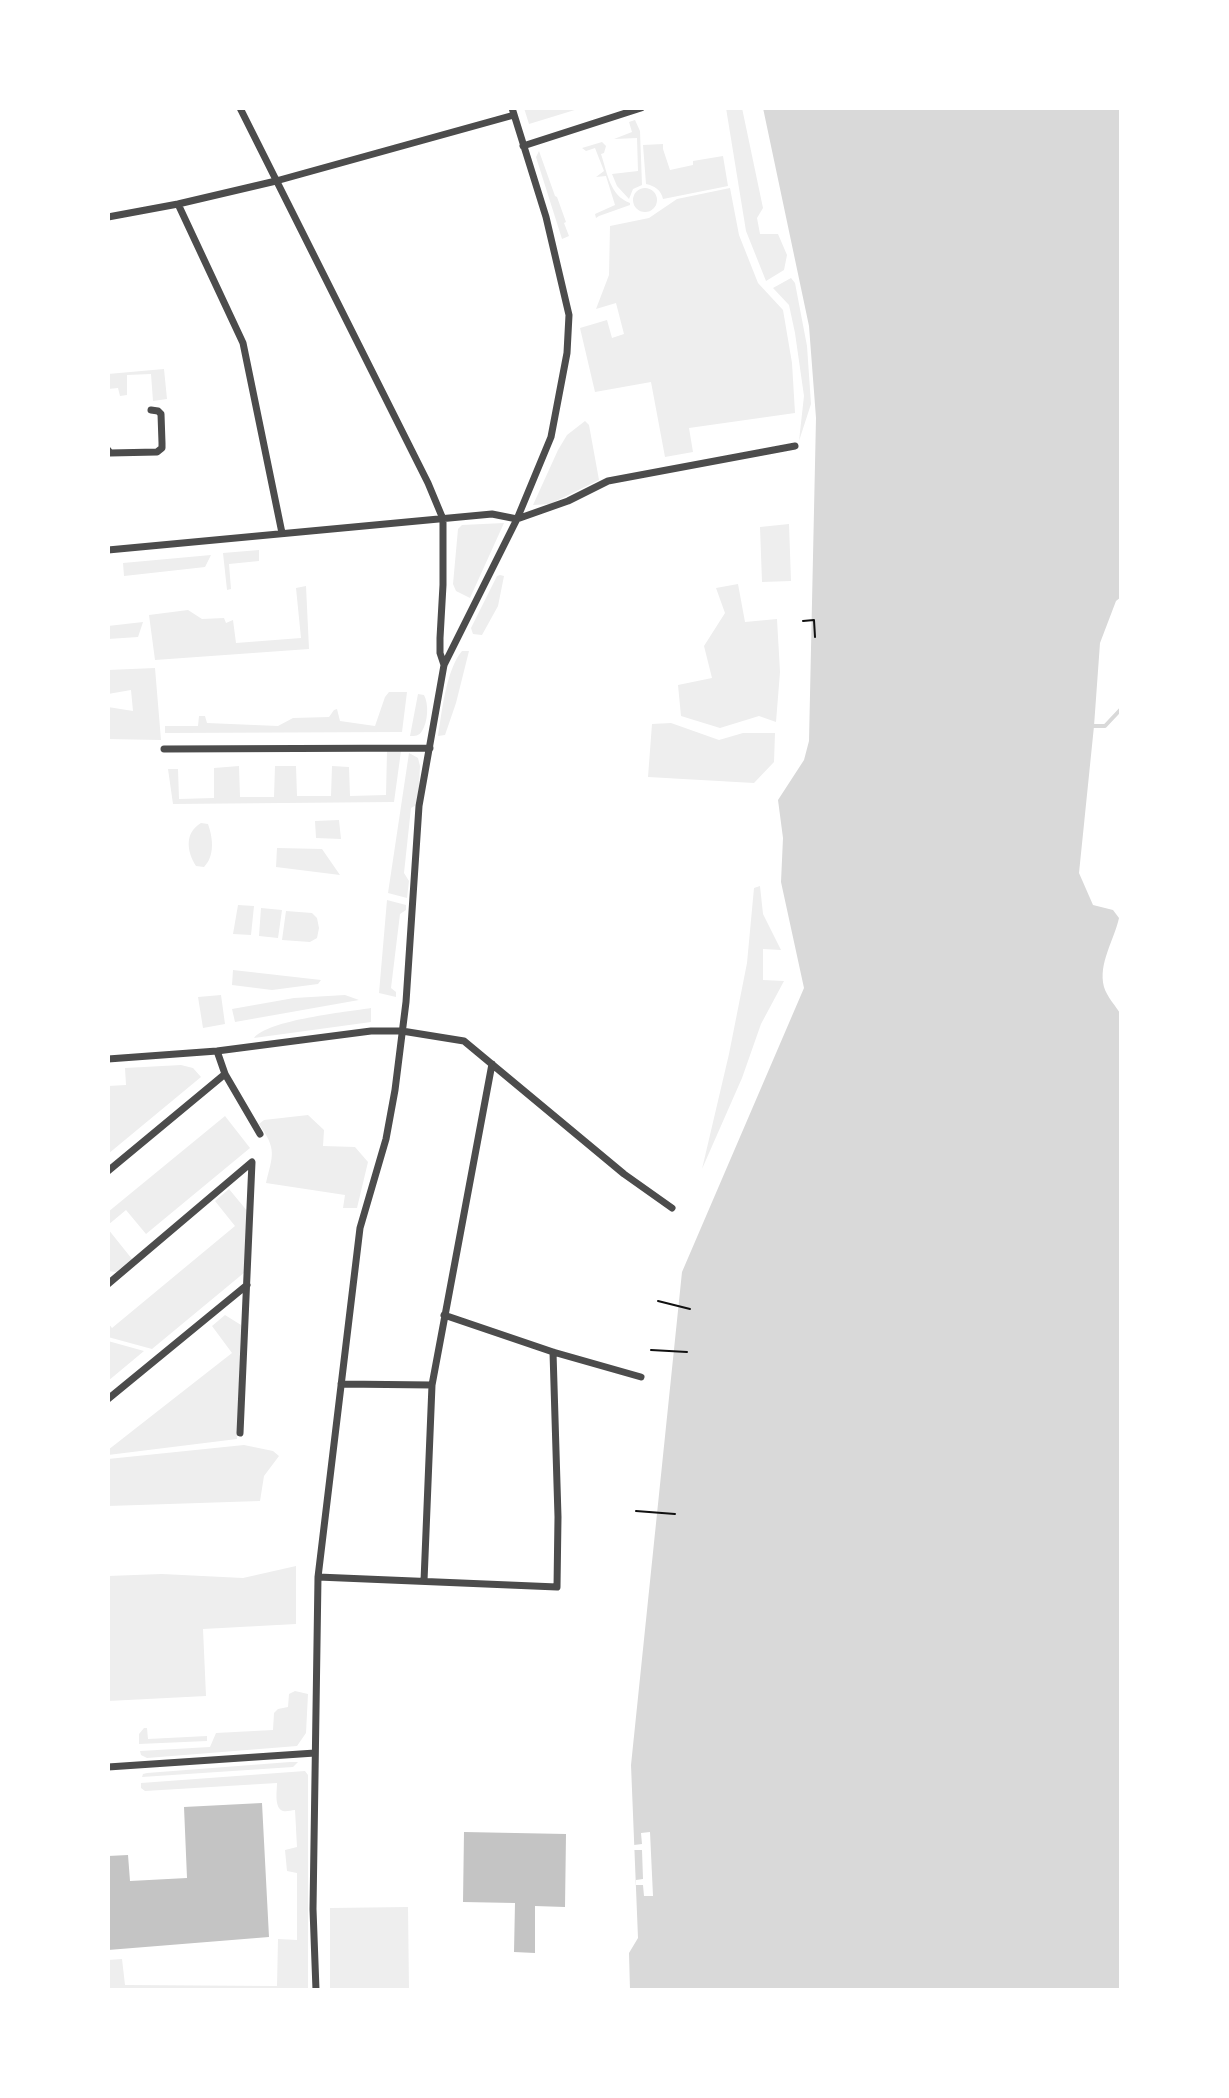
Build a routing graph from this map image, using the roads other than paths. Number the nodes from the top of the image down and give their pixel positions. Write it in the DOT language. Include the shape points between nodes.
graph roads {
  1 [pos="240,108"];
  2 [pos="641,108"];
  3 [pos="513,112"];
  4 [pos="523,146"];
  5 [pos="276,181"];
  6 [pos="178,204"];
  7 [pos="108,217"];
  8 [pos="151,410"];
  9 [pos="795,446"];
  10 [pos="108,450"];
  11 [pos="443,519"];
  12 [pos="517,519"];
  13 [pos="282,533"];
  14 [pos="108,550"];
  15 [pos="444,665"];
  16 [pos="430,748"];
  17 [pos="164,749"];
  18 [pos="402,1031"];
  19 [pos="217,1051"];
  20 [pos="108,1059"];
  21 [pos="492,1064"];
  22 [pos="225,1074"];
  23 [pos="260,1134"];
  24 [pos="108,1171"];
  25 [pos="672,1208"];
  26 [pos="108,1284"];
  27 [pos="247,1285"];
  28 [pos="444,1315"];
  29 [pos="553,1352"];
  30 [pos="641,1377"];
  31 [pos="341,1384"];
  32 [pos="432,1385"];
  33 [pos="108,1399"];
  34 [pos="240,1433"];
  35 [pos="318,1577"];
  36 [pos="424,1581"];
  37 [pos="315,1753"];
  38 [pos="108,1767"];
  39 [pos="316,1990"];
  1 -- 5 [label="street"];
  2 -- 4 [label="street"];
  3 -- 4 [label="street"];
  3 -- 5 [label="street"];
  4 -- 12 [label="street" via="569,315 551,437"];
  5 -- 6 [label="street"];
  5 -- 11 [label="street"];
  6 -- 7 [label="street"];
  6 -- 13 [label="street" via="243,343"];
  8 -- 10 [label="street" via="161,414 162,448"];
  9 -- 12 [label="street" via="608,481"];
  11 -- 12 [label="street" via="492,514"];
  11 -- 13 [label="street"];
  11 -- 15 [label="street"];
  12 -- 15 [label="street"];
  13 -- 14 [label="street"];
  15 -- 16 [label="street"];
  16 -- 17 [label="street"];
  16 -- 18 [label="street" via="419,806"];
  18 -- 19 [label="street"];
  18 -- 21 [label="street" via="464,1041"];
  18 -- 31 [label="street" via="386,1139 360,1228"];
  19 -- 20 [label="street"];
  19 -- 22 [label="street"];
  21 -- 25 [label="street"];
  21 -- 28 [label="street"];
  22 -- 23 [label="street"];
  22 -- 24 [label="street"];
  26 -- 27 [label="street" via="252,1162"];
  27 -- 33 [label="street"];
  27 -- 34 [label="street"];
  28 -- 29 [label="street"];
  28 -- 32 [label="street"];
  29 -- 30 [label="street"];
  29 -- 36 [label="street" via="557,1587"];
  31 -- 32 [label="street"];
  31 -- 35 [label="street"];
  32 -- 36 [label="street"];
  35 -- 36 [label="street"];
  35 -- 37 [label="street"];
  37 -- 38 [label="street"];
  37 -- 39 [label="street"];
}
